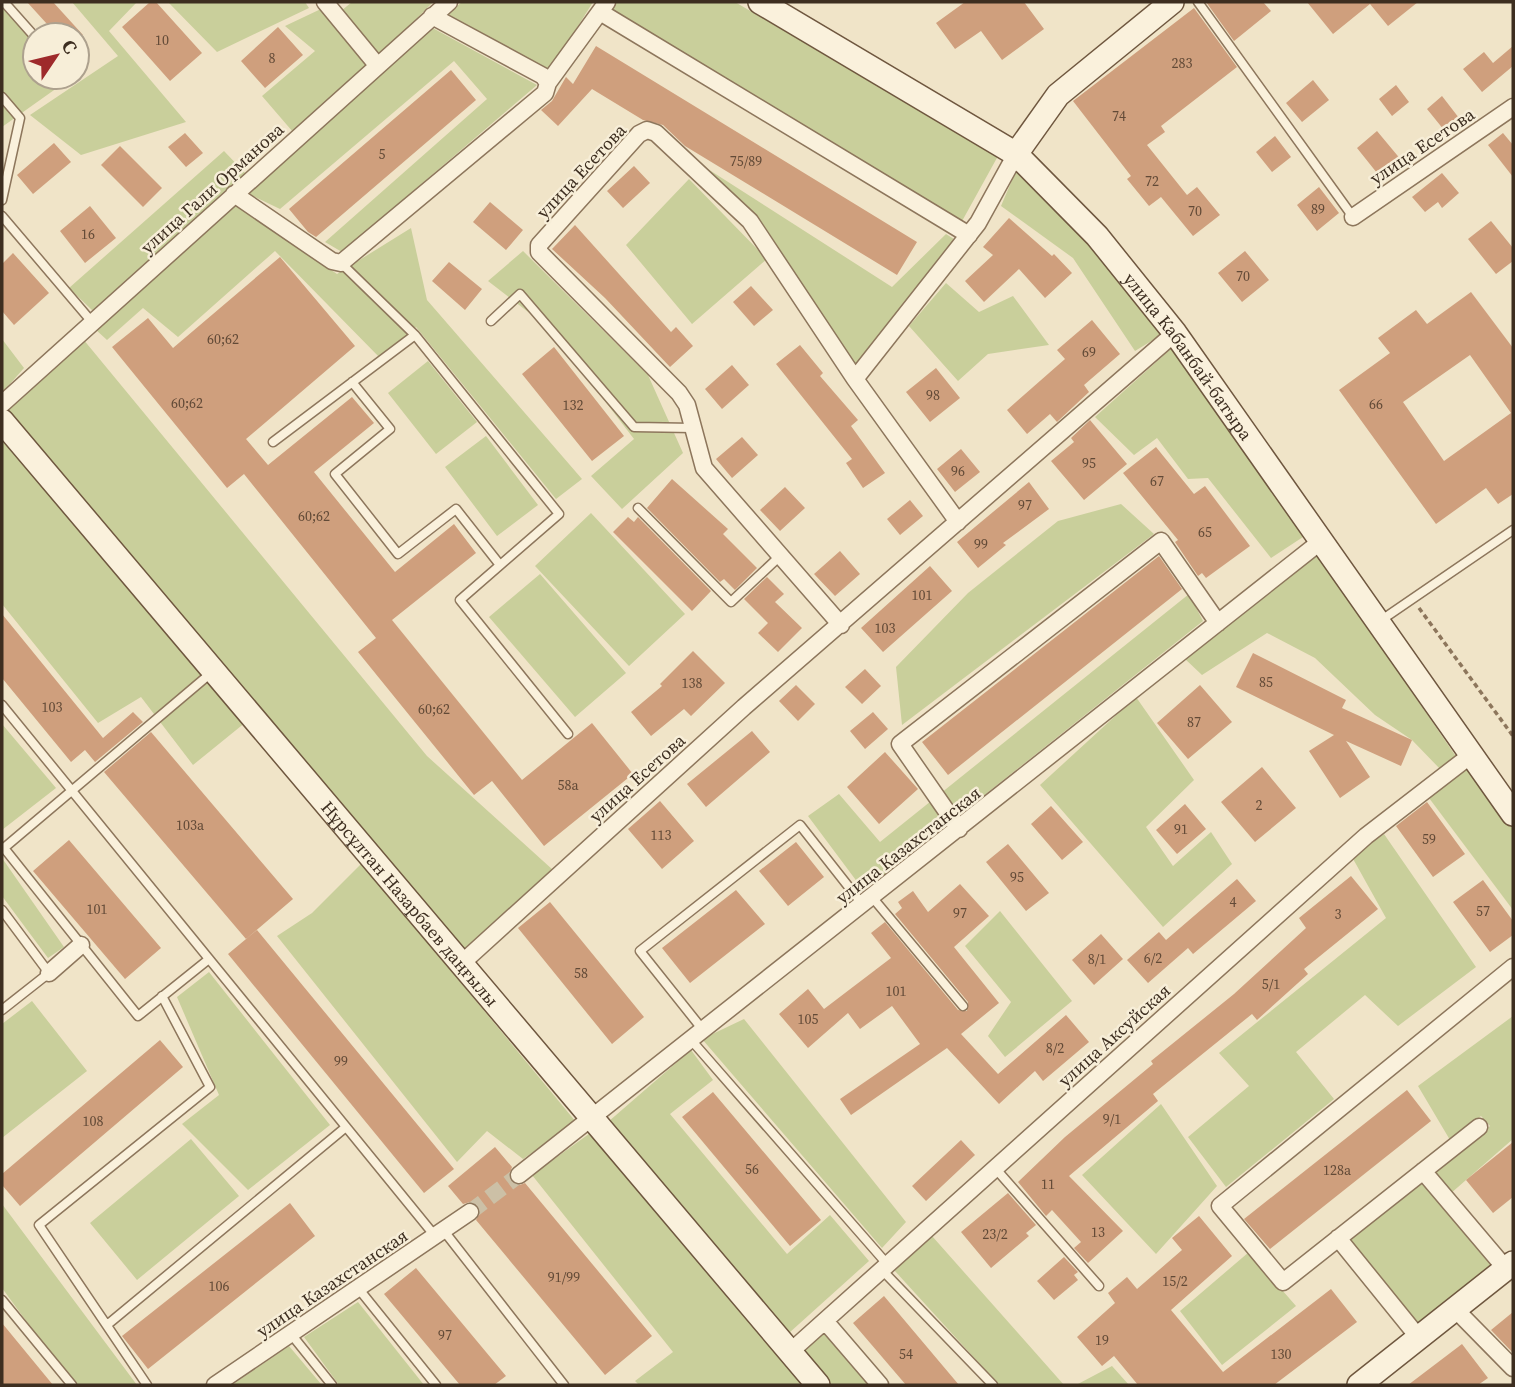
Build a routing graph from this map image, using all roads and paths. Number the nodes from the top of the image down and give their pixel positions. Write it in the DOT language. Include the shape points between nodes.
graph roads {
  1 [pos="5,2"];
  2 [pos="325,2"];
  3 [pos="449,2"];
  4 [pos="760,2"];
  5 [pos="1172,2"];
  6 [pos="1198,2"];
  7 [pos="603,7"];
  8 [pos="432,16"];
  9 [pos="21,21"];
  10 [pos="377,65"];
  11 [pos="548,83"];
  12 [pos="2,97"];
  13 [pos="1513,107"];
  14 [pos="1016,154"];
  15 [pos="234,194"];
  16 [pos="2,200"];
  17 [pos="2,216"];
  18 [pos="1353,216"];
  19 [pos="968,235"];
  20 [pos="341,263"];
  21 [pos="491,321"];
  22 [pos="92,322"];
  23 [pos="1175,333"];
  24 [pos="415,335"];
  25 [pos="855,379"];
  26 [pos="352,383"];
  27 [pos="2,404"];
  28 [pos="2,421"];
  29 [pos="693,428"];
  30 [pos="273,442"];
  31 [pos="638,508"];
  32 [pos="958,522"];
  33 [pos="1513,530"];
  34 [pos="1320,542"];
  35 [pos="780,556"];
  36 [pos="500,565"];
  37 [pos="1413,599"];
  38 [pos="1219,623"];
  39 [pos="1376,623"];
  40 [pos="841,625"];
  41 [pos="214,671"];
  42 [pos="2,705"];
  43 [pos="568,734"];
  44 [pos="1513,736"];
  45 [pos="1471,755"];
  46 [pos="72,791"];
  47 [pos="1513,814"];
  48 [pos="959,828"];
  49 [pos="867,901"];
  50 [pos="2,910"];
  51 [pos="81,946"];
  52 [pos="209,959"];
  53 [pos="463,963"];
  54 [pos="1513,967"];
  55 [pos="49,973"];
  56 [pos="162,996"];
  57 [pos="963,1006"];
  58 [pos="2,1010"];
  59 [pos="698,1036"];
  60 [pos="594,1119"];
  61 [pos="1479,1126"];
  62 [pos="346,1127"];
  63 [pos="995,1168"];
  64 [pos="1423,1171"];
  65 [pos="519,1175"];
  66 [pos="470,1212"];
  67 [pos="440,1234"];
  68 [pos="1338,1238"];
  69 [pos="1509,1266"];
  70 [pos="885,1267"];
  71 [pos="1099,1286"];
  72 [pos="358,1288"];
  73 [pos="2,1300"];
  74 [pos="1455,1309"];
  75 [pos="825,1321"];
  76 [pos="107,1325"];
  77 [pos="291,1334"];
  78 [pos="1419,1338"];
  79 [pos="790,1352"];
  80 [pos="1513,1368"];
  81 [pos="72,1385"];
  82 [pos="147,1385"];
  83 [pos="215,1385"];
  84 [pos="332,1385"];
  85 [pos="436,1385"];
  86 [pos="562,1385"];
  87 [pos="818,1385"];
  88 [pos="880,1385"];
  89 [pos="993,1385"];
  90 [pos="1359,1385"];
  1 -- 9 [label="lane"];
  2 -- 10 [label="street"];
  3 -- 8 [label="street, улица Гали Орманова"];
  4 -- 14 [label="main road, улица Кабанбай-батыра"];
  5 -- 14 [label="main road" via="1058,95"];
  6 -- 18 [label="lane"];
  7 -- 11 [label="street"];
  7 -- 19 [label="street"];
  8 -- 10 [label="street, улица Гали Орманова"];
  8 -- 11 [label="street" via="543,76"];
  10 -- 15 [label="street, улица Гали Орманова"];
  11 -- 20 [label="street" via="545,93"];
  12 -- 16 [label="lane" via="20,118"];
  13 -- 18 [label="street, улица Есетова"];
  14 -- 19 [label="street"];
  14 -- 23 [label="main road, улица Кабанбай-батыра" via="1097,236"];
  15 -- 20 [label="street"];
  15 -- 22 [label="street, улица Гали Орманова"];
  17 -- 22 [label="lane"];
  19 -- 25 [label="street"];
  20 -- 24 [label="lane"];
  21 -- 29 [label="lane" via="520,294 634,427"];
  22 -- 27 [label="street, улица Гали Орманова"];
  23 -- 32 [label="street, улица Есетова"];
  23 -- 34 [label="main road, улица Кабанбай-батыра"];
  24 -- 26 [label="lane"];
  24 -- 36 [label="lane" via="559,514"];
  25 -- 29 [label="street, улица Есетова" via="750,221 656,133 647,130 539,246 539,252 679,393"];
  25 -- 32 [label="street, улица Есетова"];
  26 -- 30 [label="lane"];
  26 -- 36 [label="lane" via="390,429 335,474 398,554 456,509"];
  28 -- 41 [label="main road, Нұрсұлтан Назарбаев даңғылы"];
  29 -- 35 [label="street, улица Есетова" via="704,468"];
  31 -- 35 [label="lane" via="731,602"];
  32 -- 40 [label="street, улица Есетова"];
  33 -- 37 [label="lane"];
  34 -- 38 [label="street, улица Казахстанская"];
  34 -- 39 [label="main road, улица Кабанбай-батыра"];
  35 -- 40 [label="street, улица Есетова"];
  36 -- 43 [label="lane" via="460,600"];
  37 -- 39 [label="lane"];
  37 -- 44 [label="path"];
  38 -- 48 [label="street, улица Казахстанская"];
  38 -- 48 [label="street" via="1161,541 900,744"];
  39 -- 45 [label="main road, улица Кабанбай-батыра"];
  40 -- 53 [label="street, улица Есетова" via="744,707"];
  41 -- 46 [label="lane"];
  41 -- 53 [label="main road, Нұрсұлтан Назарбаев даңғылы"];
  42 -- 46 [label="lane"];
  45 -- 47 [label="main road, улица Кабанбай-батыра"];
  45 -- 63 [label="street, улица Аксуйская" via="1366,836"];
  46 -- 51 [label="lane" via="4,848"];
  46 -- 52 [label="lane"];
  48 -- 49 [label="street, улица Казахстанская"];
  49 -- 57 [label="lane"];
  49 -- 59 [label="street, улица Казахстанская"];
  49 -- 59 [label="lane" via="800,825 651,942 640,951"];
  50 -- 55 [label="lane"];
  51 -- 55 [label="street"];
  51 -- 56 [label="lane" via="138,1016"];
  52 -- 56 [label="lane"];
  52 -- 62 [label="lane"];
  53 -- 60 [label="main road, Нұрсұлтан Назарбаев даңғылы"];
  54 -- 68 [label="street" via="1220,1206 1283,1282"];
  55 -- 58 [label="lane"];
  56 -- 76 [label="lane" via="210,1087 40,1225"];
  59 -- 60 [label="street, улица Казахстанская"];
  59 -- 70 [label="lane"];
  60 -- 65 [label="street, улица Казахстанская"];
  60 -- 79 [label="main road, Нұрсұлтан Назарбаев даңғылы"];
  61 -- 64 [label="street"];
  62 -- 67 [label="lane"];
  62 -- 76 [label="lane"];
  63 -- 70 [label="street, улица Аксуйская"];
  63 -- 71 [label="lane"];
  64 -- 68 [label="street"];
  64 -- 69 [label="street"];
  66 -- 67 [label="street, улица Казахстанская"];
  67 -- 72 [label="street, улица Казахстанская"];
  67 -- 86 [label="lane"];
  68 -- 78 [label="street"];
  69 -- 74 [label="main road"];
  70 -- 75 [label="street, улица Аксуйская"];
  70 -- 89 [label="lane"];
  72 -- 77 [label="street, улица Казахстанская"];
  72 -- 85 [label="lane"];
  73 -- 81 [label="lane"];
  74 -- 78 [label="main road"];
  74 -- 80 [label="street"];
  75 -- 79 [label="street, улица Аксуйская"];
  75 -- 88 [label="street"];
  76 -- 82 [label="lane"];
  77 -- 83 [label="street, улица Казахстанская"];
  77 -- 84 [label="lane"];
  78 -- 90 [label="main road"];
  79 -- 87 [label="main road, Нұрсұлтан Назарбаев даңғылы"];
}
